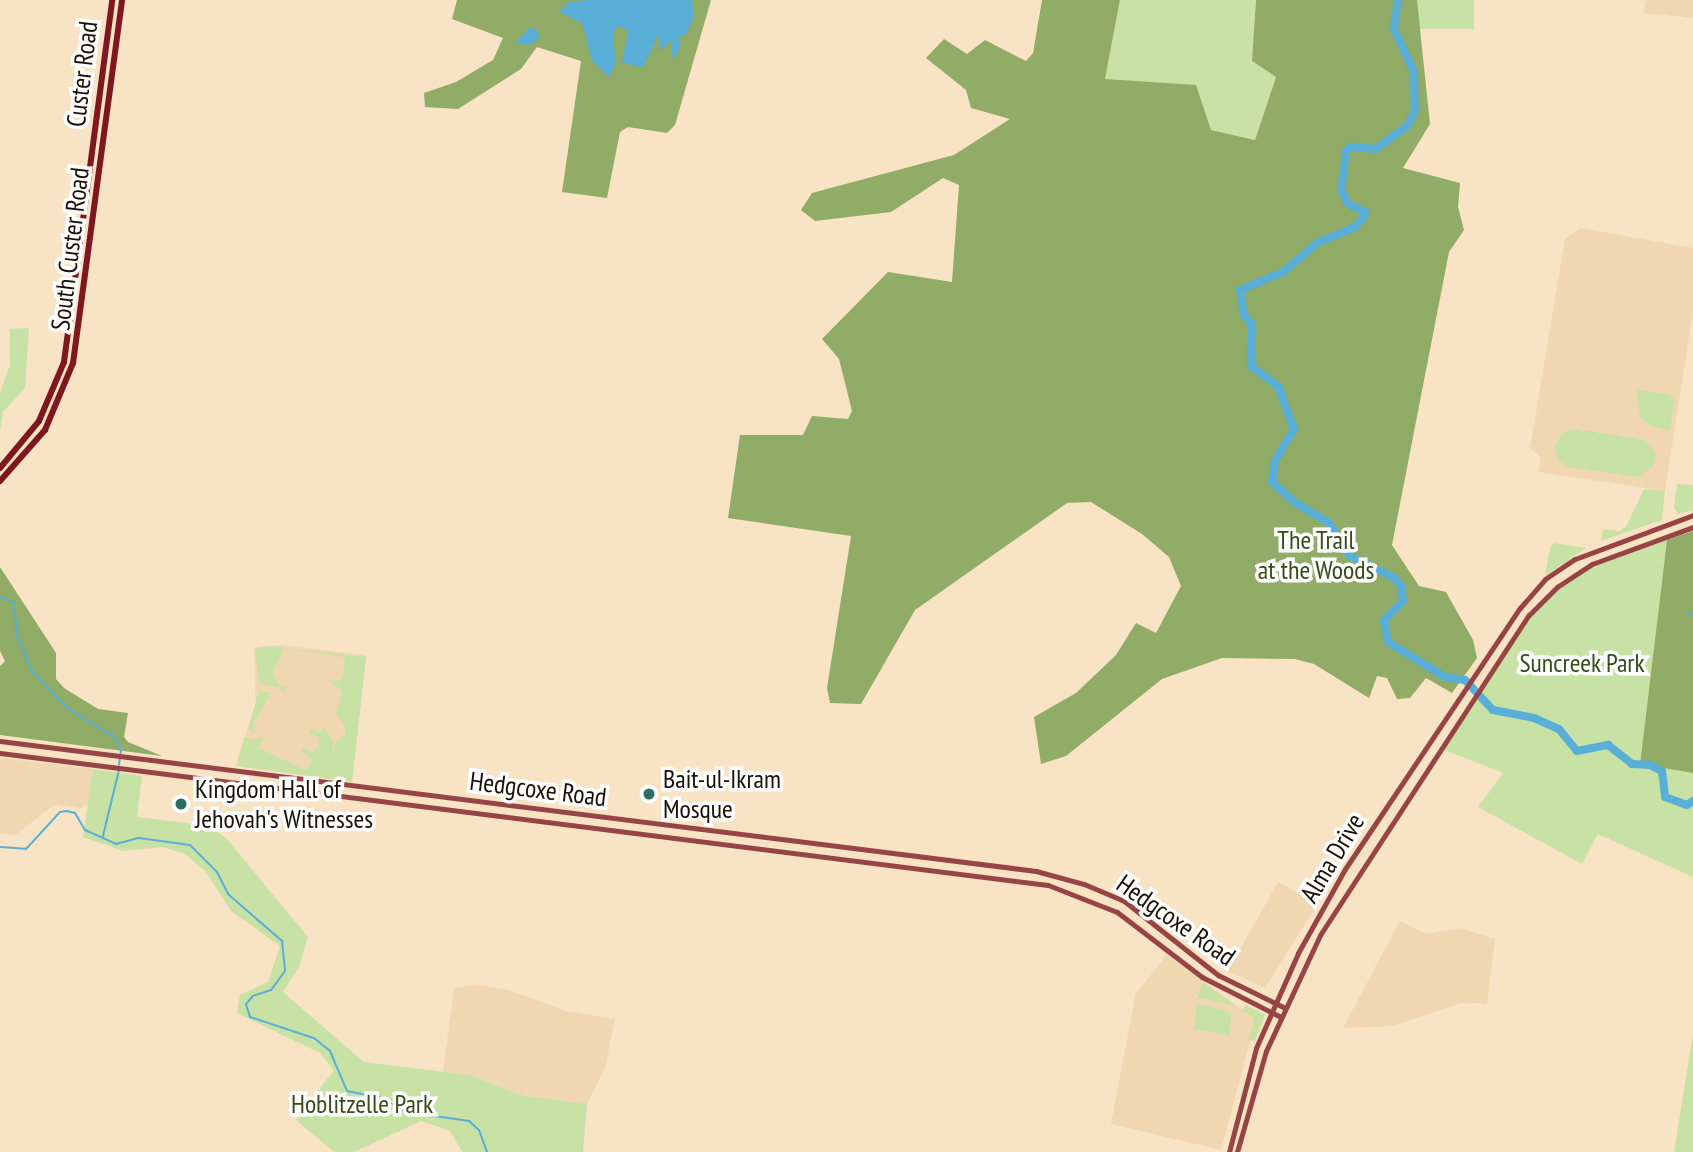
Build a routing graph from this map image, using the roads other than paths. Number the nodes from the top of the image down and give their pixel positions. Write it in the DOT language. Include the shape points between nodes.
graph roads {
  1 [pos="112,0"];
  2 [pos="121,0"];
  3 [pos="96,113"];
  4 [pos="107,114"];
  5 [pos="2,467"];
  6 [pos="11,471"];
  7 [pos="0,481"];
  8 [pos="1693,515"];
  9 [pos="1693,527"];
  10 [pos="0,741"];
  11 [pos="46,747"];
  12 [pos="0,753"];
  13 [pos="44,758"];
  14 [pos="1311,930"];
  15 [pos="1320,935"];
  16 [pos="1208,968"];
  17 [pos="1202,977"];
  18 [pos="1275,1003"];
  19 [pos="1285,1008"];
  20 [pos="1271,1013"];
  21 [pos="1281,1017"];
  22 [pos="1242,1091"];
  23 [pos="1252,1093"];
  24 [pos="1229,1152"];
  25 [pos="1237,1152"];
  1 -- 3 [label="main road, Custer Road"];
  2 -- 4 [label="main road, South Custer Road"];
  3 -- 4 [label="main road"];
  3 -- 5 [label="main road, Custer Road" via="64,362 39,421"];
  4 -- 6 [label="main road, South Custer Road" via="73,363 52,419"];
  5 -- 6 [label="main road"];
  6 -- 7 [label="main road, South Custer Road"];
  8 -- 14 [label="main road, Alma Drive" via="1575,559 1545,579 1488,655 1346,868"];
  9 -- 15 [label="main road, Alma Drive" via="1592,564 1557,587 1529,615"];
  10 -- 11 [label="main road, Hedgcoxe Road"];
  11 -- 13 [label="main road"];
  11 -- 16 [label="main road, Hedgcoxe Road" via="1036,871 1124,901"];
  12 -- 13 [label="main road, Hedgcoxe Road"];
  13 -- 17 [label="main road, Hedgcoxe Road" via="1034,882 1117,912"];
  14 -- 15 [label="main road"];
  14 -- 18 [label="main road, Alma Drive"];
  15 -- 19 [label="main road, Alma Drive"];
  16 -- 17 [label="main road"];
  16 -- 18 [label="main road, Hedgcoxe Road"];
  17 -- 20 [label="main road, Hedgcoxe Road"];
  18 -- 19 [label="main road, Hedgcoxe Road"];
  18 -- 20 [label="main road, Alma Drive"];
  19 -- 21 [label="main road, Alma Drive"];
  20 -- 21 [label="main road, Hedgcoxe Road"];
  20 -- 22 [label="main road, Alma Drive"];
  21 -- 23 [label="main road, Alma Drive"];
  22 -- 23 [label="main road"];
  22 -- 24 [label="main road, Alma Drive"];
  23 -- 25 [label="main road, Alma Drive"];
}
